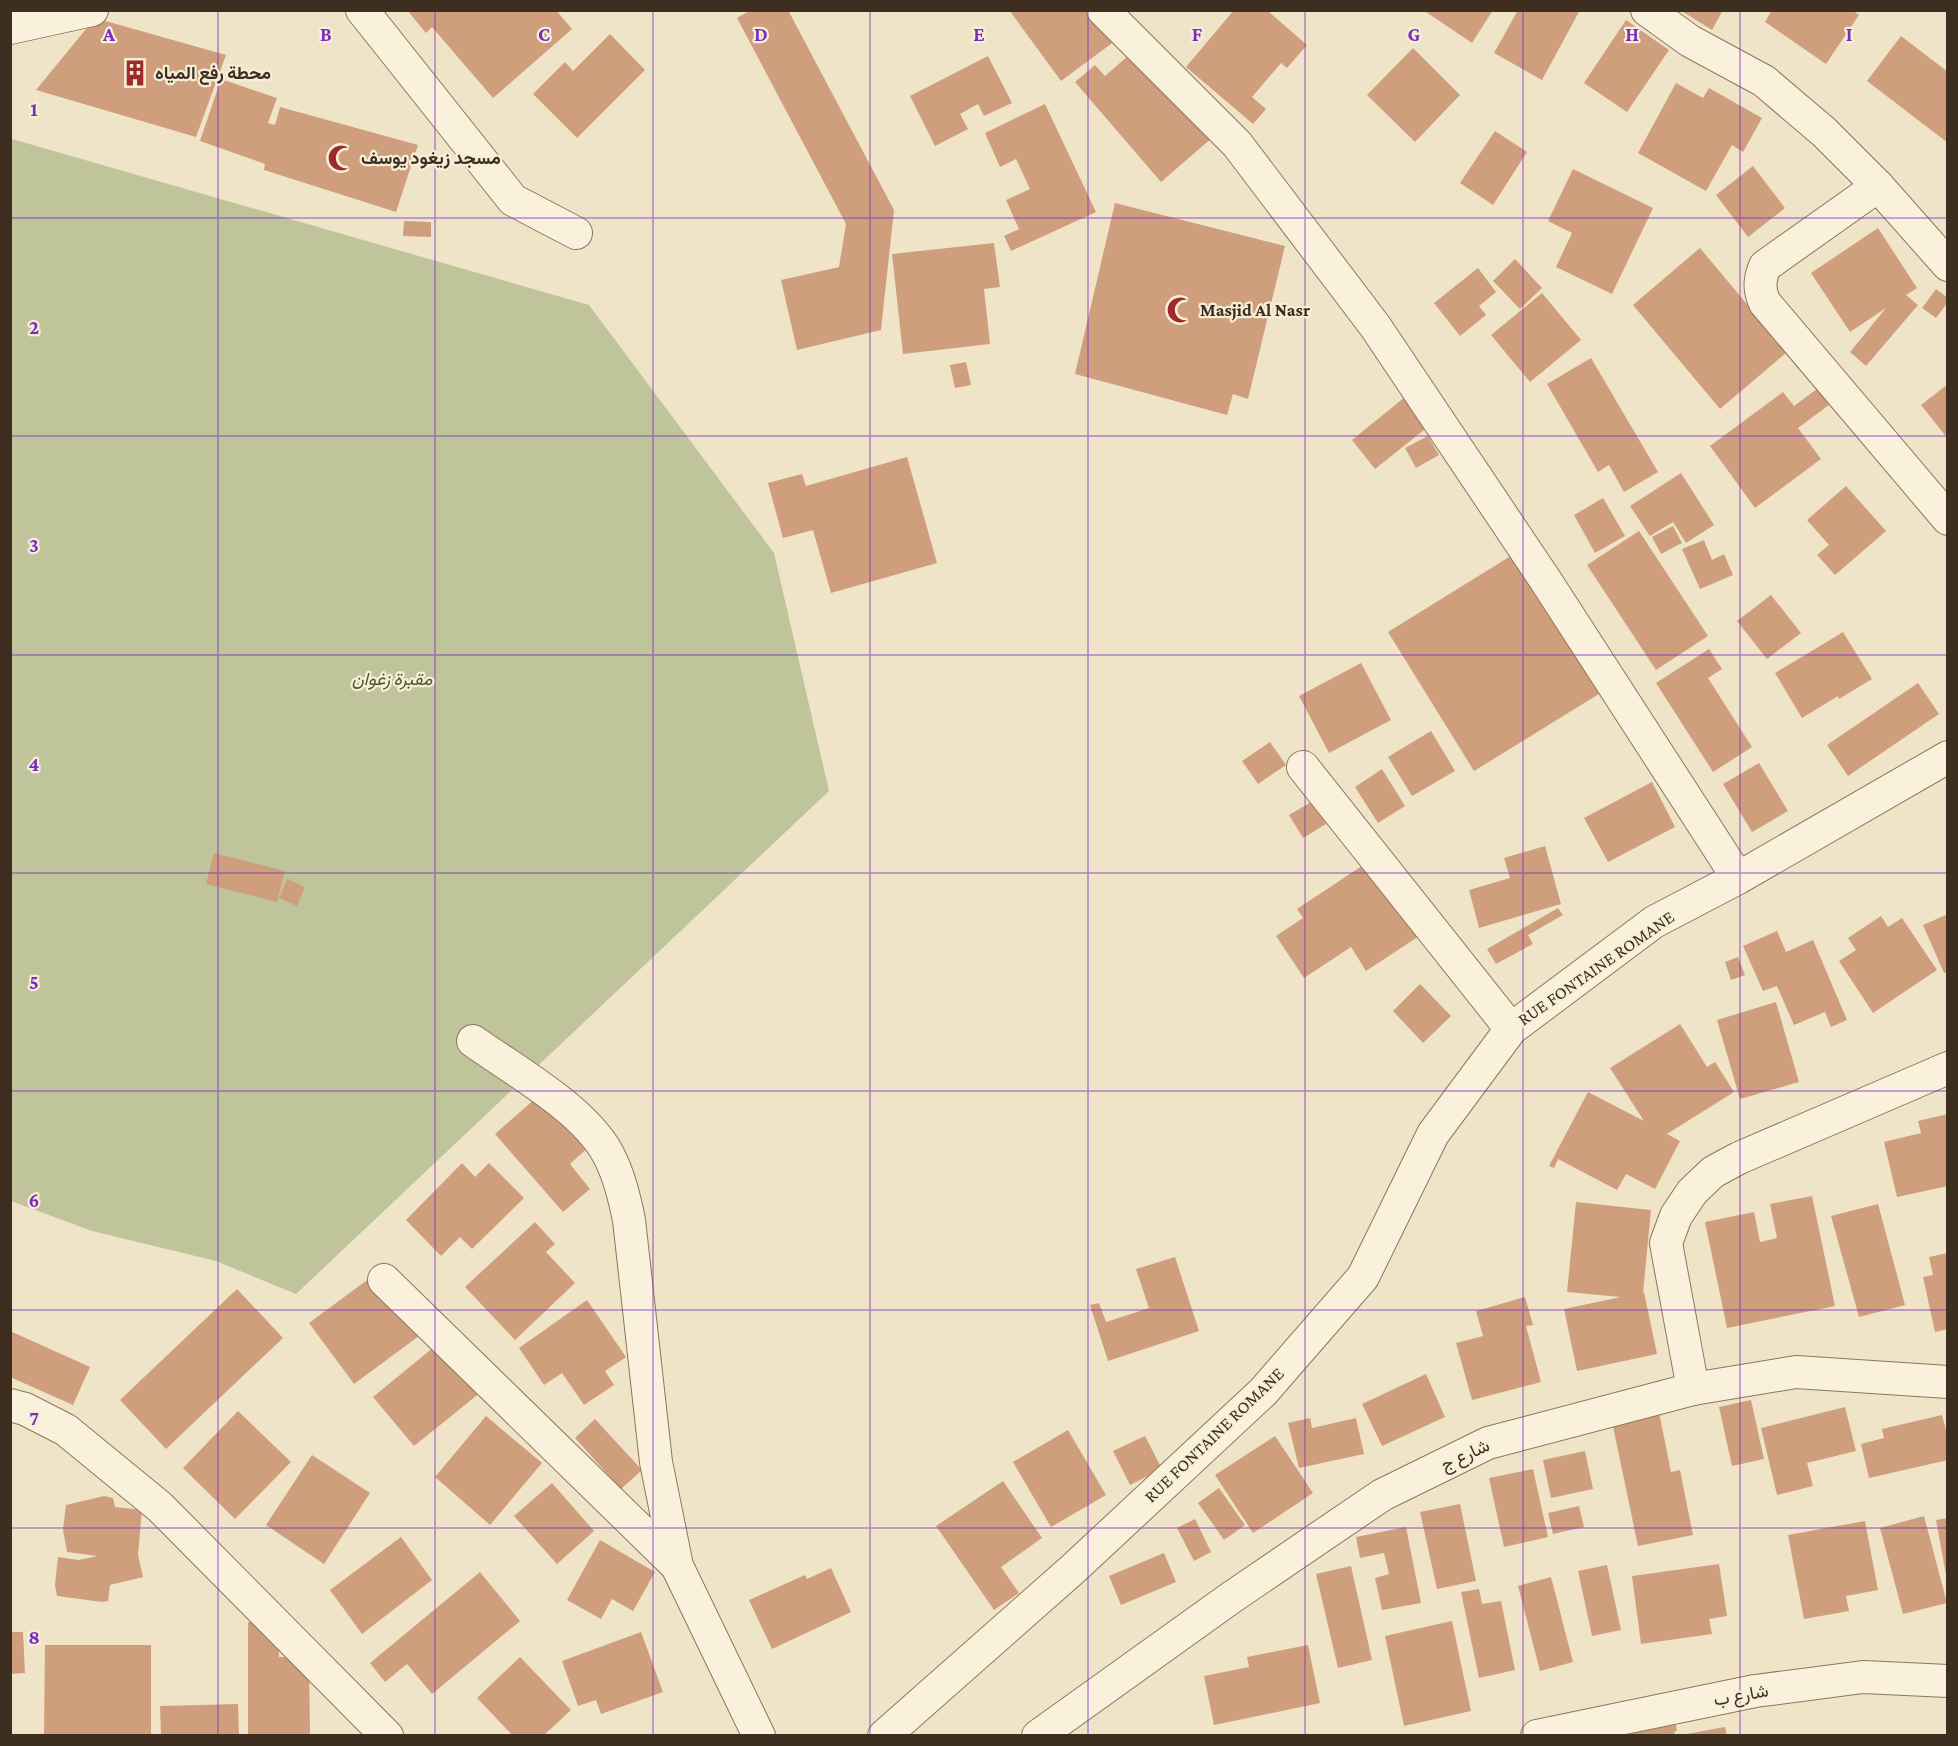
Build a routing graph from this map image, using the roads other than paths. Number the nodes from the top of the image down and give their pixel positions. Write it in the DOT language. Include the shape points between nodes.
graph roads {
  1 [pos="92,10"];
  2 [pos="362,10"];
  3 [pos="1103,10"];
  4 [pos="1647,10"];
  5 [pos="10,28"];
  6 [pos="1878,186"];
  7 [pos="576,233"];
  8 [pos="1947,265"];
  9 [pos="1947,519"];
  10 [pos="1947,757"];
  11 [pos="1303,767"];
  12 [pos="1738,878"];
  13 [pos="1511,1029"];
  14 [pos="473,1041"];
  15 [pos="1947,1068"];
  16 [pos="384,1280"];
  17 [pos="1947,1382"];
  18 [pos="1693,1389"];
  19 [pos="10,1405"];
  20 [pos="677,1566"];
  21 [pos="1947,1681"];
  22 [pos="1049,1732"];
  23 [pos="387,1736"];
  24 [pos="759,1736"];
  25 [pos="884,1736"];
  26 [pos="1537,1736"];
  1 -- 5 [label="street"];
  2 -- 7 [label="street" via="513,200"];
  3 -- 12 [label="street" via="1237,144 1375,326"];
  4 -- 6 [label="street" via="1690,41 1764,81 1824,132"];
  6 -- 8 [label="street"];
  6 -- 9 [label="street" via="1765,266 1761,294"];
  10 -- 12 [label="street, RUE FONTAINE ROMANE"];
  11 -- 13 [label="street"];
  12 -- 13 [label="street, RUE FONTAINE ROMANE" via="1654,922"];
  13 -- 25 [label="street, RUE FONTAINE ROMANE" via="1433,1134 1363,1277 1263,1392 1073,1569"];
  14 -- 20 [label="street" via="586,1124 608,1152 622,1185 656,1462"];
  15 -- 18 [label="street" via="1739,1158 1713,1172 1692,1192 1676,1216 1666,1244"];
  16 -- 20 [label="street"];
  17 -- 18 [label="street, شارع ج" via="1796,1372"];
  18 -- 22 [label="street, شارع ج" via="1488,1443 1382,1495 1232,1597"];
  19 -- 23 [label="street" via="66,1430 160,1507"];
  20 -- 24 [label="street"];
  21 -- 26 [label="street, شارع ب" via="1863,1677 1766,1690"];
}
